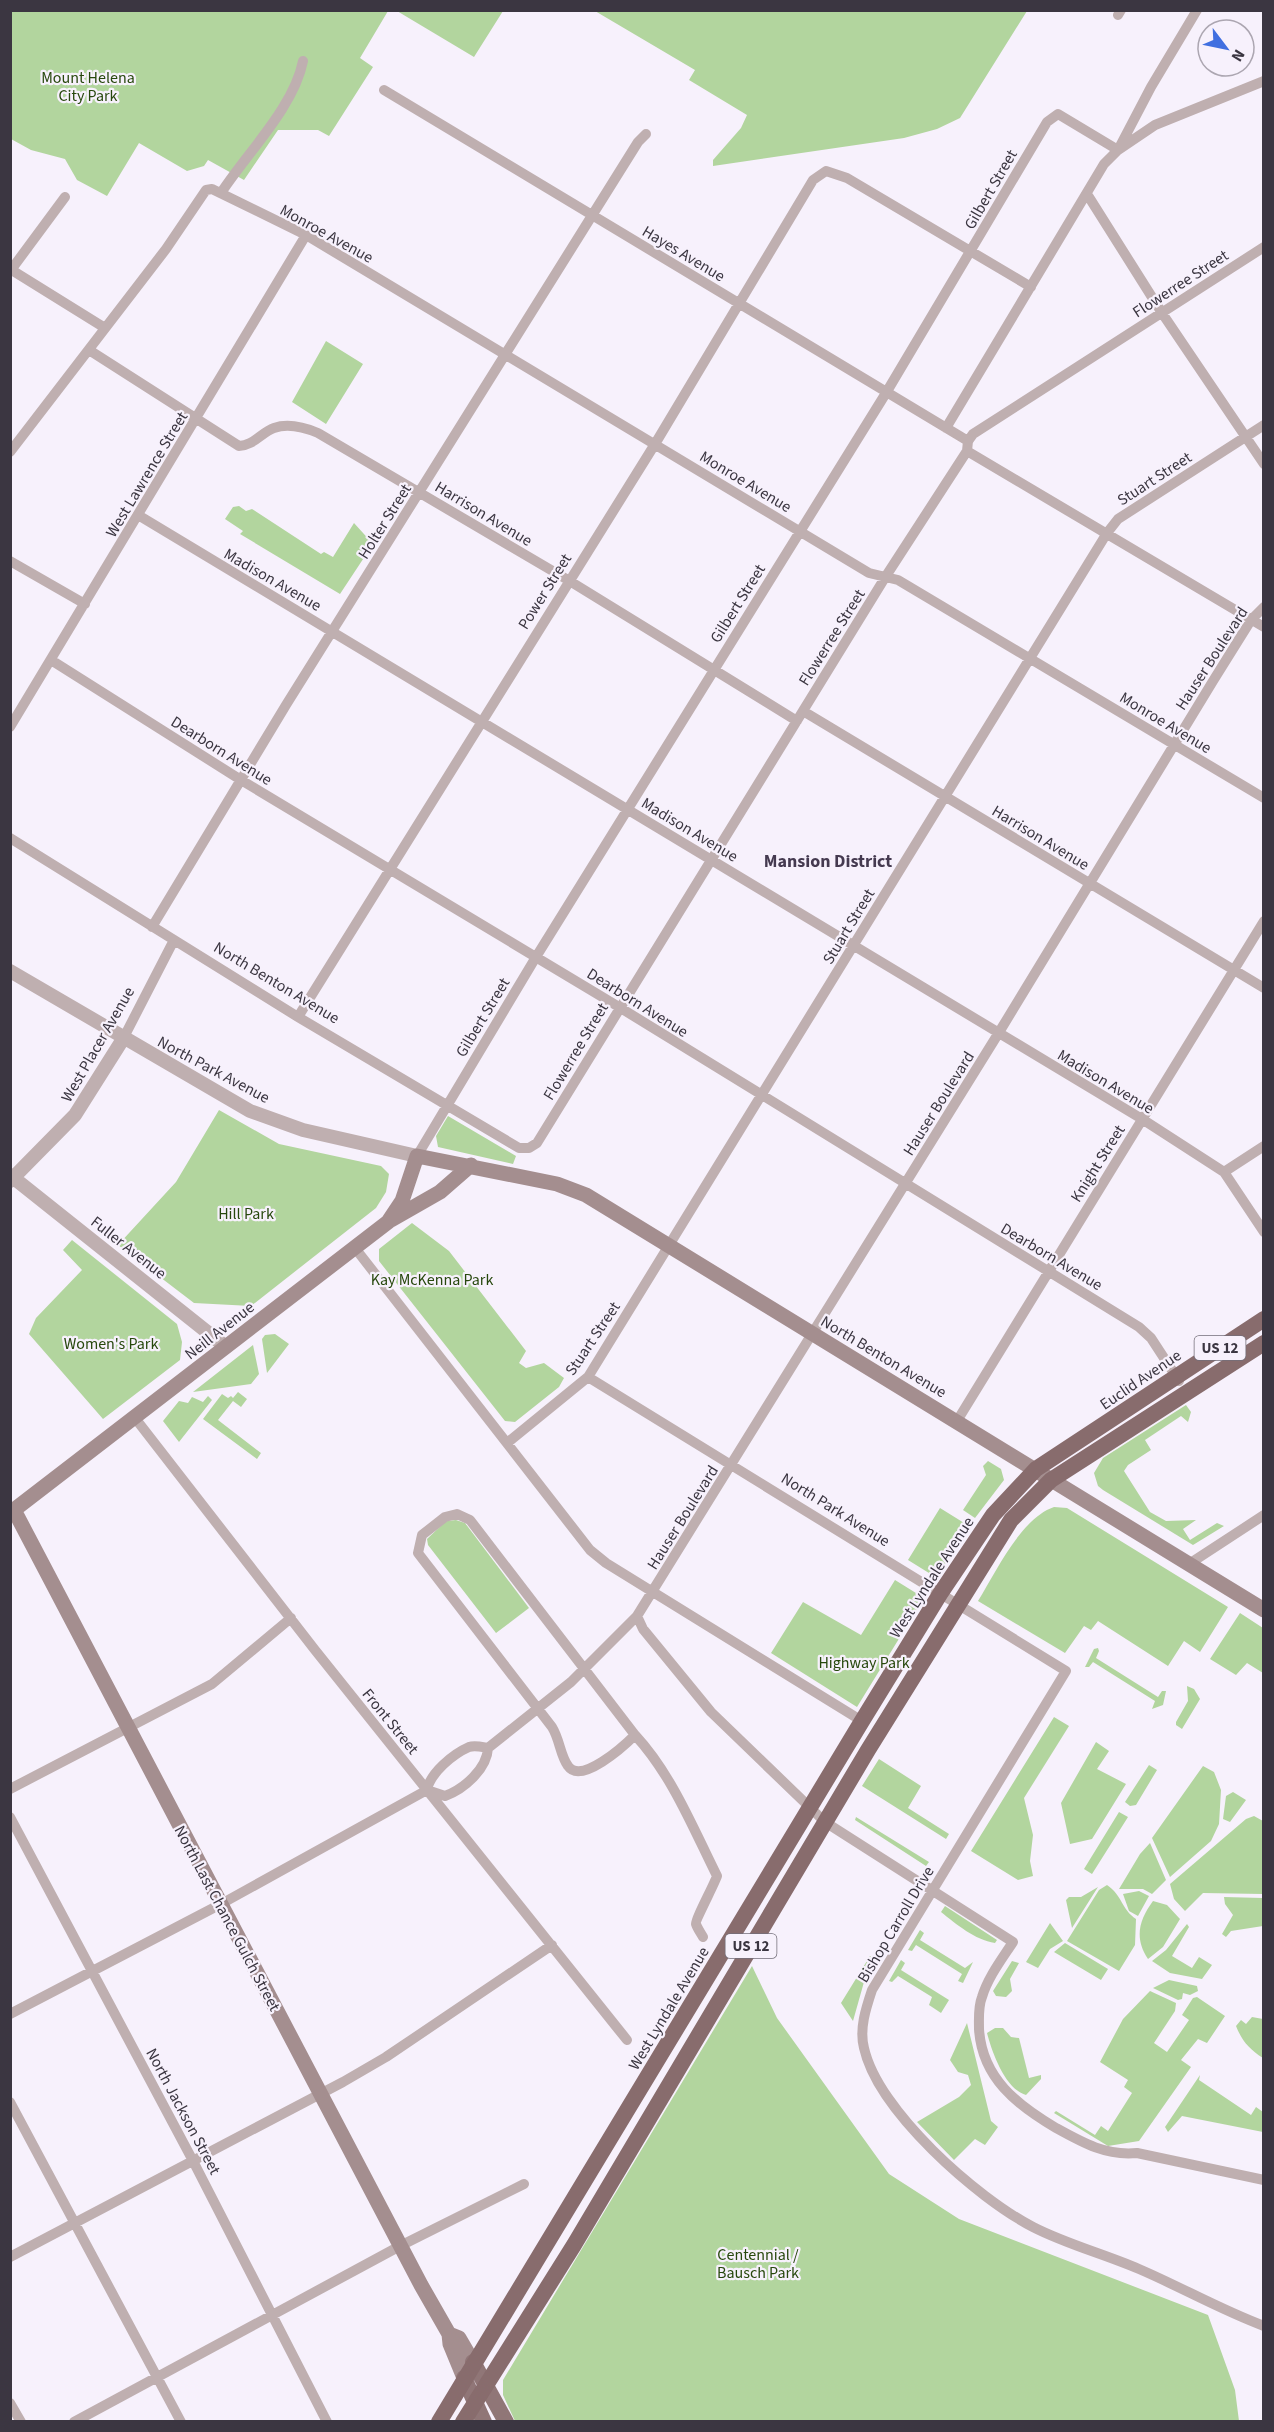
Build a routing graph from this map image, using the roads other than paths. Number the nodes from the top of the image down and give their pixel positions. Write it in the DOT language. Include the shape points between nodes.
graph roads {
  1 [pos="1197,10"];
  2 [pos="303,61"];
  3 [pos="1263,81"];
  4 [pos="384,90"];
  5 [pos="646,134"];
  6 [pos="1118,150"];
  7 [pos="216,191"];
  8 [pos="1087,194"];
  9 [pos="66,197"];
  10 [pos="593,216"];
  11 [pos="306,236"];
  12 [pos="1263,247"];
  13 [pos="972,250"];
  14 [pos="11,269"];
  15 [pos="1031,287"];
  16 [pos="739,304"];
  17 [pos="1162,313"];
  18 [pos="105,328"];
  19 [pos="88,351"];
  20 [pos="506,355"];
  21 [pos="886,393"];
  22 [pos="196,419"];
  23 [pos="1263,425"];
  24 [pos="946,428"];
  25 [pos="1245,437"];
  26 [pos="655,444"];
  27 [pos="967,446"];
  28 [pos="10,452"];
  29 [pos="1263,464"];
  30 [pos="419,493"];
  31 [pos="138,515"];
  32 [pos="799,531"];
  33 [pos="1107,533"];
  34 [pos="10,561"];
  35 [pos="886,576"];
  36 [pos="568,580"];
  37 [pos="85,604"];
  38 [pos="1263,607"];
  39 [pos="1251,620"];
  40 [pos="1263,627"];
  41 [pos="332,631"];
  42 [pos="1029,658"];
  43 [pos="51,660"];
  44 [pos="713,670"];
  45 [pos="800,716"];
  46 [pos="482,721"];
  47 [pos="10,727"];
  48 [pos="1174,745"];
  49 [pos="241,780"];
  50 [pos="945,797"];
  51 [pos="1263,798"];
  52 [pos="628,809"];
  53 [pos="10,838"];
  54 [pos="711,859"];
  55 [pos="389,869"];
  56 [pos="1090,884"];
  57 [pos="1263,921"];
  58 [pos="152,927"];
  59 [pos="174,940"];
  60 [pos="854,946"];
  61 [pos="536,957"];
  62 [pos="1234,970"];
  63 [pos="10,971"];
  64 [pos="1263,988"];
  65 [pos="619,1007"];
  66 [pos="298,1017"];
  67 [pos="998,1034"];
  68 [pos="123,1040"];
  69 [pos="762,1096"];
  70 [pos="446,1105"];
  71 [pos="1142,1119"];
  72 [pos="1263,1146"];
  73 [pos="529,1148"];
  74 [pos="417,1156"];
  75 [pos="471,1165"];
  76 [pos="1224,1172"];
  77 [pos="12,1178"];
  78 [pos="905,1184"];
  79 [pos="388,1222"];
  80 [pos="1263,1232"];
  81 [pos="669,1245"];
  82 [pos="355,1248"];
  83 [pos="1048,1271"];
  84 [pos="1263,1319"];
  85 [pos="813,1334"];
  86 [pos="1263,1343"];
  87 [pos="226,1347"];
  88 [pos="1176,1376"];
  89 [pos="588,1377"];
  90 [pos="1186,1393"];
  91 [pos="135,1418"];
  92 [pos="957,1421"];
  93 [pos="507,1443"];
  94 [pos="732,1465"];
  95 [pos="1036,1469"];
  96 [pos="1051,1480"];
  97 [pos="11,1508"];
  98 [pos="1263,1515"];
  99 [pos="1189,1564"];
  100 [pos="653,1592"];
  101 [pos="940,1594"];
  102 [pos="958,1604"];
  103 [pos="1263,1610"];
  104 [pos="637,1616"];
  105 [pos="291,1618"];
  106 [pos="584,1670"];
  107 [pos="1066,1671"];
  108 [pos="537,1709"];
  109 [pos="862,1721"];
  110 [pos="127,1727"];
  111 [pos="635,1735"];
  112 [pos="488,1748"];
  113 [pos="10,1789"];
  114 [pos="427,1790"];
  115 [pos="810,1806"];
  116 [pos="10,1817"];
  117 [pos="825,1822"];
  118 [pos="933,1890"];
  119 [pos="220,1904"];
  120 [pos="703,1937"];
  121 [pos="552,1945"];
  122 [pos="93,1971"];
  123 [pos="10,2014"];
  124 [pos="627,2040"];
  125 [pos="321,2095"];
  126 [pos="10,2102"];
  127 [pos="192,2159"];
  128 [pos="1263,2180"];
  129 [pos="524,2184"];
  130 [pos="74,2223"];
  131 [pos="400,2246"];
  132 [pos="10,2257"];
  133 [pos="273,2315"];
  134 [pos="1263,2326"];
  135 [pos="449,2334"];
  136 [pos="473,2362"];
  137 [pos="158,2377"];
  138 [pos="464,2378"];
  139 [pos="487,2386"];
  140 [pos="10,2403"];
  141 [pos="476,2403"];
  142 [pos="21,2421"];
  143 [pos="74,2421"];
  144 [pos="181,2421"];
  145 [pos="327,2421"];
  146 [pos="440,2421"];
  147 [pos="463,2421"];
  148 [pos="484,2421"];
  149 [pos="507,2421"];
  1 -- 6 [label="street"];
  2 -- 7 [label="street" via="288,99"];
  3 -- 6 [label="street" via="1155,125"];
  4 -- 10 [label="street, Hayes Avenue"];
  5 -- 10 [label="street, Holter Street"];
  6 -- 8 [label="street" via="1104,164"];
  6 -- 13 [label="street, Gilbert Street" via="1068,119 1058,114 1052,117"];
  7 -- 11 [label="street, Monroe Avenue"];
  7 -- 18 [label="street" via="206,190"];
  8 -- 15 [label="street"];
  8 -- 17 [label="street"];
  9 -- 14 [label="street"];
  10 -- 16 [label="street, Hayes Avenue"];
  10 -- 20 [label="street, Holter Street"];
  11 -- 20 [label="street, Monroe Avenue"];
  11 -- 22 [label="street, West Lawrence Street"];
  12 -- 17 [label="street, Flowerree Street"];
  13 -- 15 [label="street"];
  13 -- 16 [label="street, Power Street" via="826,171 813,180"];
  13 -- 21 [label="street, Gilbert Street"];
  14 -- 18 [label="street"];
  15 -- 24 [label="street"];
  16 -- 21 [label="street, Hayes Avenue"];
  16 -- 26 [label="street, Power Street"];
  17 -- 25 [label="street"];
  17 -- 27 [label="street, Flowerree Street" via="974,434"];
  18 -- 19 [label="street"];
  19 -- 22 [label="street, Harrison Avenue"];
  19 -- 28 [label="street"];
  20 -- 26 [label="street, Monroe Avenue"];
  20 -- 30 [label="street, Holter Street"];
  21 -- 24 [label="street, Hayes Avenue"];
  21 -- 32 [label="street, Gilbert Street"];
  22 -- 30 [label="street, Harrison Avenue" via="239,446 275,428 307,429"];
  22 -- 31 [label="street, West Lawrence Street"];
  23 -- 25 [label="street, Stuart Street"];
  24 -- 27 [label="street, Hayes Avenue"];
  25 -- 29 [label="street"];
  25 -- 33 [label="street, Stuart Street" via="1118,519"];
  26 -- 32 [label="street, Monroe Avenue"];
  26 -- 36 [label="street, Power Street"];
  27 -- 33 [label="street, Hayes Avenue"];
  27 -- 35 [label="street, Flowerree Street"];
  30 -- 36 [label="street, Harrison Avenue"];
  30 -- 41 [label="street, Holter Street"];
  31 -- 37 [label="street, West Lawrence Street"];
  31 -- 41 [label="street, Madison Avenue"];
  32 -- 35 [label="street, Monroe Avenue" via="869,573"];
  32 -- 44 [label="street, Gilbert Street"];
  33 -- 39 [label="street, Hayes Avenue"];
  33 -- 42 [label="street, Stuart Street"];
  34 -- 37 [label="street"];
  35 -- 42 [label="street, Monroe Avenue"];
  35 -- 45 [label="street, Flowerree Street"];
  36 -- 44 [label="street, Harrison Avenue"];
  36 -- 46 [label="street, Power Street"];
  37 -- 43 [label="street, West Lawrence Street"];
  38 -- 39 [label="street, Hauser Boulevard"];
  39 -- 40 [label="street, Hayes Avenue"];
  39 -- 48 [label="street, Hauser Boulevard"];
  41 -- 46 [label="street, Madison Avenue"];
  41 -- 49 [label="street, Holter Street"];
  42 -- 48 [label="street, Monroe Avenue"];
  42 -- 50 [label="street, Stuart Street"];
  43 -- 47 [label="street, West Lawrence Street"];
  43 -- 49 [label="street, Dearborn Avenue"];
  44 -- 45 [label="street, Harrison Avenue"];
  44 -- 52 [label="street, Gilbert Street"];
  45 -- 50 [label="street, Harrison Avenue"];
  45 -- 54 [label="street, Flowerree Street"];
  46 -- 52 [label="street, Madison Avenue"];
  46 -- 55 [label="street, Power Street"];
  48 -- 51 [label="street, Monroe Avenue"];
  48 -- 56 [label="street, Hauser Boulevard"];
  49 -- 55 [label="street, Dearborn Avenue"];
  49 -- 58 [label="street, Holter Street"];
  50 -- 56 [label="street, Harrison Avenue"];
  50 -- 60 [label="street, Stuart Street"];
  52 -- 54 [label="street, Madison Avenue"];
  52 -- 61 [label="street, Gilbert Street"];
  53 -- 58 [label="street, North Benton Avenue"];
  54 -- 60 [label="street, Madison Avenue"];
  54 -- 65 [label="street, Flowerree Street"];
  55 -- 61 [label="street, Dearborn Avenue"];
  55 -- 66 [label="street, Power Street"];
  56 -- 62 [label="street, Harrison Avenue"];
  56 -- 67 [label="street, Hauser Boulevard"];
  57 -- 62 [label="street, Knight Street"];
  58 -- 59 [label="street, North Benton Avenue"];
  59 -- 66 [label="street, North Benton Avenue"];
  59 -- 68 [label="street, West Placer Avenue"];
  60 -- 67 [label="street, Madison Avenue"];
  60 -- 69 [label="street, Stuart Street"];
  61 -- 65 [label="street, Dearborn Avenue"];
  61 -- 70 [label="street, Gilbert Street"];
  62 -- 64 [label="street, Harrison Avenue"];
  62 -- 71 [label="street, Knight Street"];
  63 -- 68 [label="street, North Park Avenue"];
  65 -- 69 [label="street, Dearborn Avenue"];
  65 -- 73 [label="street, Flowerree Street" via="537,1143"];
  66 -- 70 [label="street, North Benton Avenue"];
  67 -- 71 [label="street, Madison Avenue"];
  67 -- 78 [label="street, Hauser Boulevard"];
  68 -- 74 [label="street, North Park Avenue" via="250,1111 303,1130"];
  68 -- 77 [label="street, West Placer Avenue" via="75,1115"];
  69 -- 78 [label="street, Dearborn Avenue"];
  69 -- 81 [label="street, Stuart Street"];
  70 -- 73 [label="street, North Benton Avenue" via="519,1148"];
  70 -- 74 [label="street"];
  71 -- 76 [label="street, Madison Avenue"];
  71 -- 83 [label="street, Knight Street"];
  72 -- 76 [label="street"];
  74 -- 75 [label="main road, North Park Avenue"];
  74 -- 79 [label="main road, Neill Avenue" via="402,1201"];
  75 -- 79 [label="main road" via="440,1192"];
  75 -- 81 [label="main road, North Benton Avenue" via="570,1188"];
  76 -- 80 [label="street, Madison Avenue"];
  77 -- 87 [label="street, Fuller Avenue"];
  78 -- 83 [label="street, Dearborn Avenue"];
  78 -- 85 [label="street, Hauser Boulevard"];
  79 -- 82 [label="main road, Neill Avenue"];
  81 -- 85 [label="main road, North Benton Avenue"];
  81 -- 89 [label="street, Stuart Street"];
  82 -- 87 [label="main road, Neill Avenue"];
  82 -- 93 [label="street"];
  83 -- 88 [label="street, Dearborn Avenue" via="1139,1327"];
  83 -- 92 [label="street, Knight Street"];
  84 -- 88 [label="highway, Euclid Avenue / US 12"];
  85 -- 92 [label="main road, North Benton Avenue"];
  85 -- 94 [label="street, Hauser Boulevard"];
  86 -- 90 [label="highway, US 12"];
  87 -- 91 [label="main road, Neill Avenue"];
  88 -- 90 [label="street, Dearborn Avenue"];
  88 -- 95 [label="highway, Euclid Avenue / US 12"];
  89 -- 93 [label="street, Stuart Street"];
  89 -- 94 [label="street, North Park Avenue"];
  90 -- 96 [label="highway, US 12"];
  91 -- 97 [label="main road, Neill Avenue"];
  91 -- 105 [label="street, Front Street"];
  92 -- 95 [label="main road, North Benton Avenue"];
  93 -- 100 [label="street" via="590,1550"];
  94 -- 100 [label="street, Hauser Boulevard"];
  94 -- 101 [label="street, North Park Avenue"];
  95 -- 96 [label="main road, North Benton Avenue"];
  95 -- 101 [label="highway, West Lyndale Avenue / US 12" via="993,1515"];
  96 -- 99 [label="main road, North Benton Avenue"];
  96 -- 102 [label="highway, US 12" via="1011,1520"];
  97 -- 110 [label="main road, North Last Chance Gulch Street"];
  98 -- 99 [label="street"];
  99 -- 103 [label="main road, North Benton Avenue"];
  100 -- 104 [label="street, Hauser Boulevard"];
  100 -- 109 [label="street"];
  101 -- 102 [label="street, North Park Avenue"];
  101 -- 109 [label="highway, West Lyndale Avenue / US 12"];
  102 -- 107 [label="street, North Park Avenue"];
  102 -- 117 [label="highway, US 12"];
  104 -- 106 [label="street, Hauser Boulevard"];
  104 -- 115 [label="street" via="642,1629 711,1712"];
  105 -- 110 [label="street" via="212,1684"];
  105 -- 114 [label="street, Front Street"];
  106 -- 108 [label="street, Hauser Boulevard"];
  106 -- 108 [label="street" via="470,1520 457,1514 445,1517 422,1535 418,1553"];
  106 -- 111 [label="street"];
  107 -- 118 [label="street, Bishop Carroll Drive"];
  108 -- 111 [label="street" via="560,1739 566,1764 579,1772 599,1765"];
  108 -- 112 [label="street, Hauser Boulevard"];
  109 -- 115 [label="highway, West Lyndale Avenue / US 12"];
  110 -- 113 [label="street"];
  110 -- 119 [label="main road, North Last Chance Gulch Street"];
  111 -- 120 [label="street" via="680,1800 717,1876 696,1919"];
  112 -- 114 [label="street" via="469,1747 436,1772"];
  112 -- 114 [label="street" via="484,1766 450,1794 442,1796"];
  114 -- 119 [label="street"];
  114 -- 121 [label="street, Front Street"];
  115 -- 117 [label="street"];
  115 -- 136 [label="highway, West Lyndale Avenue / US 12"];
  116 -- 122 [label="street, North Jackson Street"];
  117 -- 118 [label="street"];
  117 -- 139 [label="highway, US 12"];
  118 -- 128 [label="street" via="1013,1942 982,1996 979,2023 980,2044 988,2067 1020,2106 1096,2149 1117,2155 1137,2153"];
  118 -- 134 [label="street, Bishop Carroll Drive" via="872,1990 864,2020 863,2046 868,2065 898,2110 968,2184 1032,2227 1138,2269"];
  119 -- 122 [label="street"];
  119 -- 125 [label="main road, North Last Chance Gulch Street"];
  121 -- 124 [label="street, Front Street"];
  121 -- 125 [label="street" via="386,2057"];
  122 -- 123 [label="street"];
  122 -- 127 [label="street, North Jackson Street"];
  125 -- 127 [label="street"];
  125 -- 131 [label="main road, North Last Chance Gulch Street"];
  126 -- 130 [label="street"];
  127 -- 130 [label="street"];
  127 -- 133 [label="street, North Jackson Street"];
  129 -- 131 [label="street"];
  130 -- 132 [label="street"];
  130 -- 137 [label="street"];
  131 -- 133 [label="street"];
  131 -- 135 [label="main road, North Last Chance Gulch Street"];
  133 -- 137 [label="street"];
  133 -- 145 [label="street, North Jackson Street"];
  135 -- 136 [label="main road, North Last Chance Gulch Street" via="459,2338"];
  135 -- 138 [label="main road, North Last Chance Gulch Street"];
  136 -- 138 [label="highway, West Lyndale Avenue / US 12"];
  136 -- 139 [label="main road, North Last Chance Gulch Street"];
  137 -- 143 [label="street"];
  137 -- 144 [label="street"];
  138 -- 141 [label="main road, North Last Chance Gulch Street"];
  138 -- 146 [label="highway, West Lyndale Avenue / US 12"];
  139 -- 141 [label="highway, US 12"];
  139 -- 149 [label="main road, North Last Chance Gulch Street"];
  140 -- 142 [label="street"];
  141 -- 147 [label="highway, US 12"];
  141 -- 148 [label="main road, North Last Chance Gulch Street"];
}
